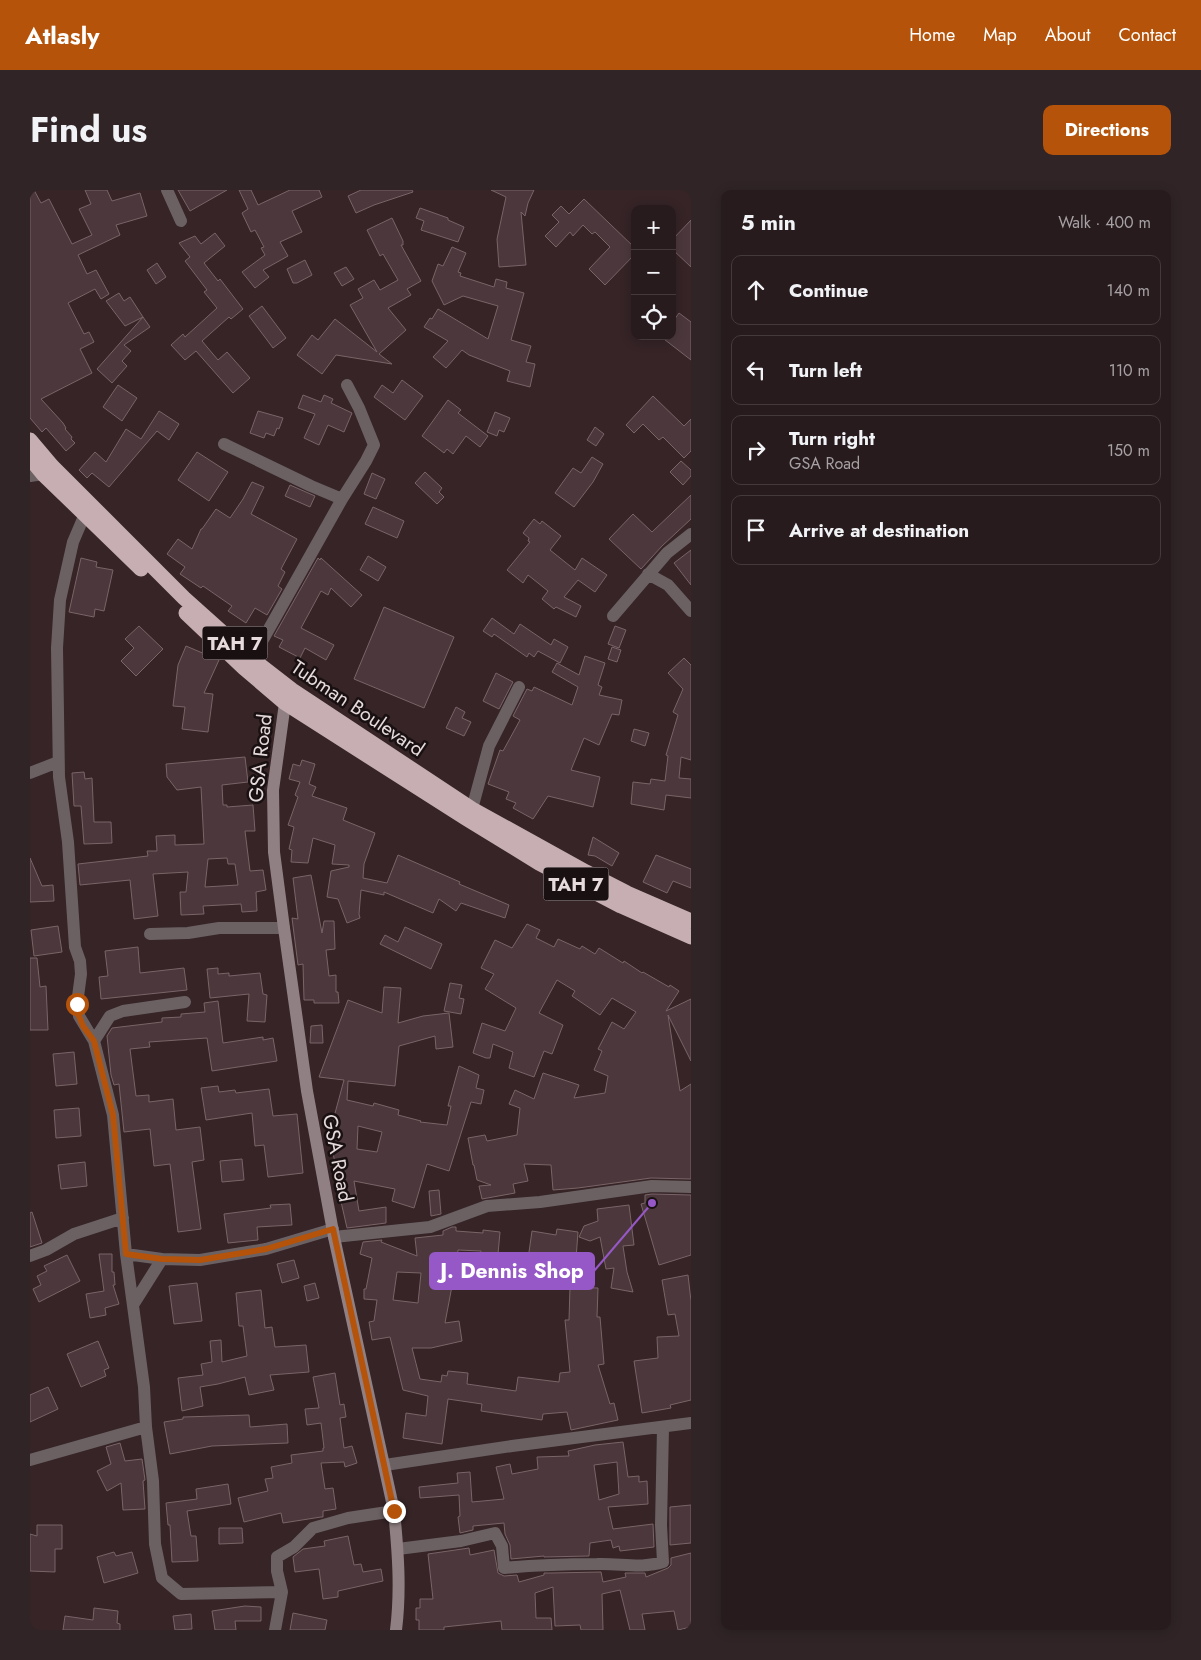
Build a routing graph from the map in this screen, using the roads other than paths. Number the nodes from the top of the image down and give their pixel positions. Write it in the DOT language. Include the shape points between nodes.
graph roads {
  1 [pos="167,190"];
  2 [pos="181,222"];
  3 [pos="347,385"];
  4 [pos="30,440"];
  5 [pos="224,444"];
  6 [pos="30,458"];
  7 [pos="36,475"];
  8 [pos="342,499"];
  9 [pos="85,514"];
  10 [pos="691,534"];
  11 [pos="648,574"];
  12 [pos="691,611"];
  13 [pos="613,616"];
  14 [pos="252,659"];
  15 [pos="519,687"];
  16 [pos="288,696"];
  17 [pos="58,762"];
  18 [pos="30,773"];
  19 [pos="472,809"];
  20 [pos="691,921"];
  21 [pos="284,928"];
  22 [pos="150,934"];
  23 [pos="691,937"];
  24 [pos="185,1002"];
  25 [pos="94,1041"];
  26 [pos="691,1187"];
  27 [pos="123,1218"];
  28 [pos="334,1233"];
  29 [pos="126,1254"];
  30 [pos="30,1256"];
  31 [pos="162,1259"];
  32 [pos="133,1305"];
  33 [pos="691,1423"];
  34 [pos="146,1427"];
  35 [pos="663,1428"];
  36 [pos="30,1460"];
  37 [pos="385,1465"];
  38 [pos="394,1511"];
  39 [pos="398,1549"];
  40 [pos="282,1592"];
  41 [pos="275,1630"];
  42 [pos="396,1630"];
  1 -- 2 [label="street"];
  3 -- 8 [label="street" via="374,445"];
  4 -- 14 [label="highway, Tubman Boulevard / TAH 7" via="184,598"];
  5 -- 8 [label="street"];
  6 -- 7 [label="highway, Tubman Boulevard / TAH 7"];
  7 -- 9 [label="highway, Tubman Boulevard / TAH 7"];
  8 -- 14 [label="street"];
  9 -- 16 [label="highway, Tubman Boulevard / TAH 7" via="244,668"];
  9 -- 17 [label="street" via="73,542 60,600"];
  10 -- 11 [label="street"];
  11 -- 12 [label="street" via="668,585"];
  11 -- 13 [label="street"];
  14 -- 16 [label="highway, Tubman Boulevard / TAH 7"];
  15 -- 19 [label="street" via="489,746"];
  16 -- 19 [label="highway, Tubman Boulevard / TAH 7"];
  16 -- 21 [label="street, GSA Road" via="273,790 274,852"];
  16 -- 23 [label="highway, Tubman Boulevard / TAH 7" via="467,819 539,863 621,906"];
  17 -- 18 [label="street"];
  17 -- 25 [label="street" via="68,842 75,947 80,968 77,1004 83,1026"];
  19 -- 20 [label="highway, Tubman Boulevard / TAH 7" via="627,893"];
  21 -- 22 [label="street" via="219,928"];
  21 -- 28 [label="street, GSA Road" via="307,1091"];
  24 -- 25 [label="street" via="110,1016"];
  25 -- 27 [label="street" via="113,1115"];
  26 -- 28 [label="street" via="652,1186 487,1206 430,1227"];
  27 -- 29 [label="street"];
  27 -- 30 [label="street" via="74,1234"];
  28 -- 31 [label="street" via="200,1260"];
  28 -- 37 [label="street, GSA Road"];
  29 -- 31 [label="street"];
  29 -- 32 [label="street"];
  31 -- 32 [label="street"];
  32 -- 34 [label="street"];
  33 -- 35 [label="street"];
  34 -- 36 [label="street"];
  34 -- 40 [label="street" via="153,1480 155,1544 162,1578 181,1594"];
  35 -- 37 [label="street"];
  35 -- 39 [label="street" via="663,1562 650,1566 536,1564 504,1568 502,1546 495,1533 462,1541"];
  37 -- 38 [label="street, GSA Road"];
  38 -- 39 [label="street, GSA Road"];
  38 -- 40 [label="street" via="348,1518 313,1528 294,1547 277,1557"];
  39 -- 42 [label="street, GSA Road"];
  40 -- 41 [label="street"];
}
